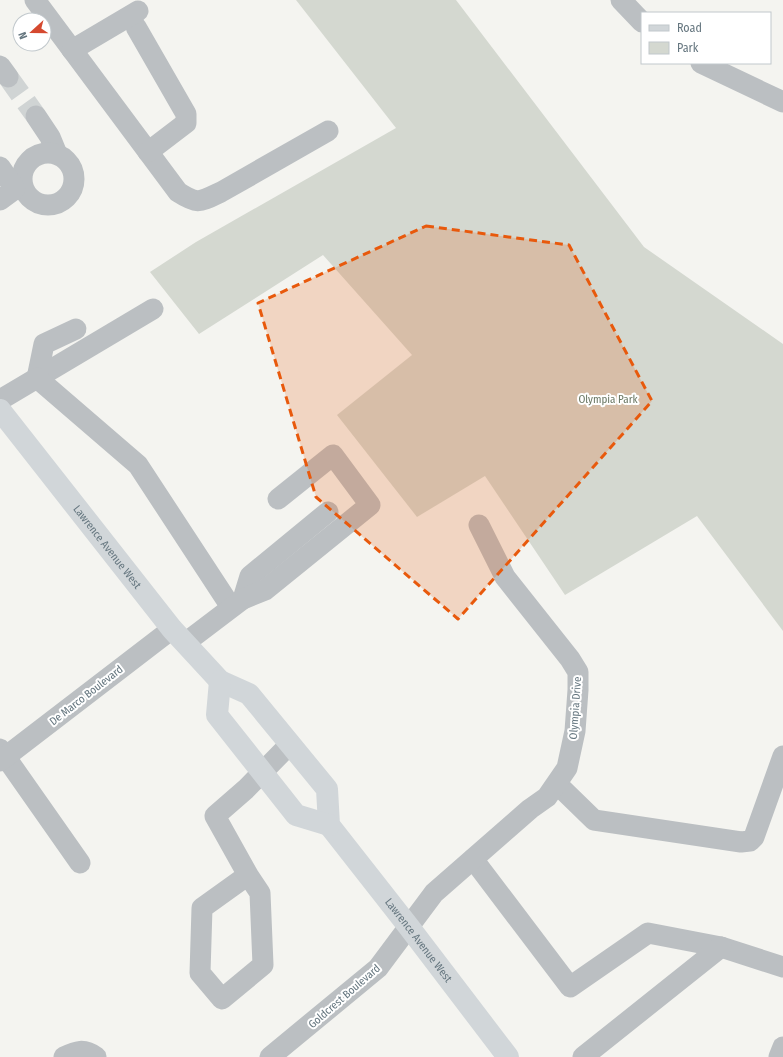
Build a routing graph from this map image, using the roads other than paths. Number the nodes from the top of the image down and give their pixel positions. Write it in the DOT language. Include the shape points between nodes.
graph roads {
  1 [pos="35,0"];
  2 [pos="621,0"];
  3 [pos="641,21"];
  4 [pos="72,50"];
  5 [pos="703,64"];
  6 [pos="783,102"];
  7 [pos="36,116"];
  8 [pos="328,131"];
  9 [pos="148,152"];
  10 [pos="57,154"];
  11 [pos="0,167"];
  12 [pos="13,192"];
  13 [pos="153,309"];
  14 [pos="76,329"];
  15 [pos="37,378"];
  16 [pos="0,400"];
  17 [pos="0,410"];
  18 [pos="278,499"];
  19 [pos="328,512"];
  20 [pos="478,525"];
  21 [pos="237,603"];
  22 [pos="179,636"];
  23 [pos="220,681"];
  24 [pos="290,744"];
  25 [pos="2,756"];
  26 [pos="783,756"];
  27 [pos="262,772"];
  28 [pos="557,784"];
  29 [pos="329,825"];
  30 [pos="473,859"];
  31 [pos="80,863"];
  32 [pos="248,875"];
  33 [pos="410,927"];
  34 [pos="721,947"];
  35 [pos="783,967"];
  36 [pos="783,1047"];
  37 [pos="64,1057"];
  38 [pos="96,1057"];
  39 [pos="270,1057"];
  40 [pos="508,1057"];
  41 [pos="583,1057"];
  42 [pos="779,1057"];
  1 -- 4 [label="street"];
  2 -- 3 [label="street"];
  4 -- 9 [label="street"];
  4 -- 9 [label="street" via="137,19 186,114 186,123"];
  5 -- 6 [label="street"];
  7 -- 10 [label="street" via="50,137"];
  8 -- 9 [label="street" via="203,201 192,201 178,192"];
  10 -- 12 [label="street" via="48,152 31,158 25,165"];
  10 -- 12 [label="street" via="65,159 74,175 74,184 66,198 51,205 43,205"];
  11 -- 12 [label="street"];
  13 -- 15 [label="street"];
  14 -- 15 [label="street" via="44,344"];
  15 -- 16 [label="street"];
  15 -- 21 [label="street" via="138,465"];
  17 -- 22 [label="main road, Lawrence Avenue West"];
  18 -- 21 [label="street, De Marco Boulevard" via="333,455 370,505 265,590"];
  19 -- 21 [label="street" via="250,576"];
  20 -- 28 [label="street, Olympia Drive" via="505,577 578,672 575,731 567,768"];
  21 -- 22 [label="street, De Marco Boulevard"];
  22 -- 23 [label="main road, Lawrence Avenue West"];
  22 -- 25 [label="street, De Marco Boulevard"];
  23 -- 24 [label="main road, Lawrence Avenue West" via="249,694"];
  23 -- 27 [label="main road" via="217,715"];
  24 -- 27 [label="street"];
  24 -- 29 [label="main road, Lawrence Avenue West" via="327,789"];
  25 -- 31 [label="street"];
  26 -- 28 [label="street" via="750,841 741,842 594,820"];
  27 -- 29 [label="main road" via="296,816"];
  27 -- 32 [label="street" via="215,816"];
  28 -- 30 [label="street, Olympia Drive" via="547,797"];
  29 -- 33 [label="main road, Lawrence Avenue West"];
  30 -- 33 [label="street, Olympia Drive" via="434,893"];
  30 -- 34 [label="street" via="570,987 648,933"];
  32 -- 32 [label="street" via="202,908 200,973 222,999 263,965 260,893"];
  33 -- 39 [label="street, Goldcrest Boulevard" via="378,968"];
  33 -- 40 [label="main road, Lawrence Avenue West"];
  34 -- 35 [label="street"];
  34 -- 41 [label="street"];
  36 -- 42 [label="street"];
  37 -- 38 [label="street" via="77,1051 89,1052"];
}
